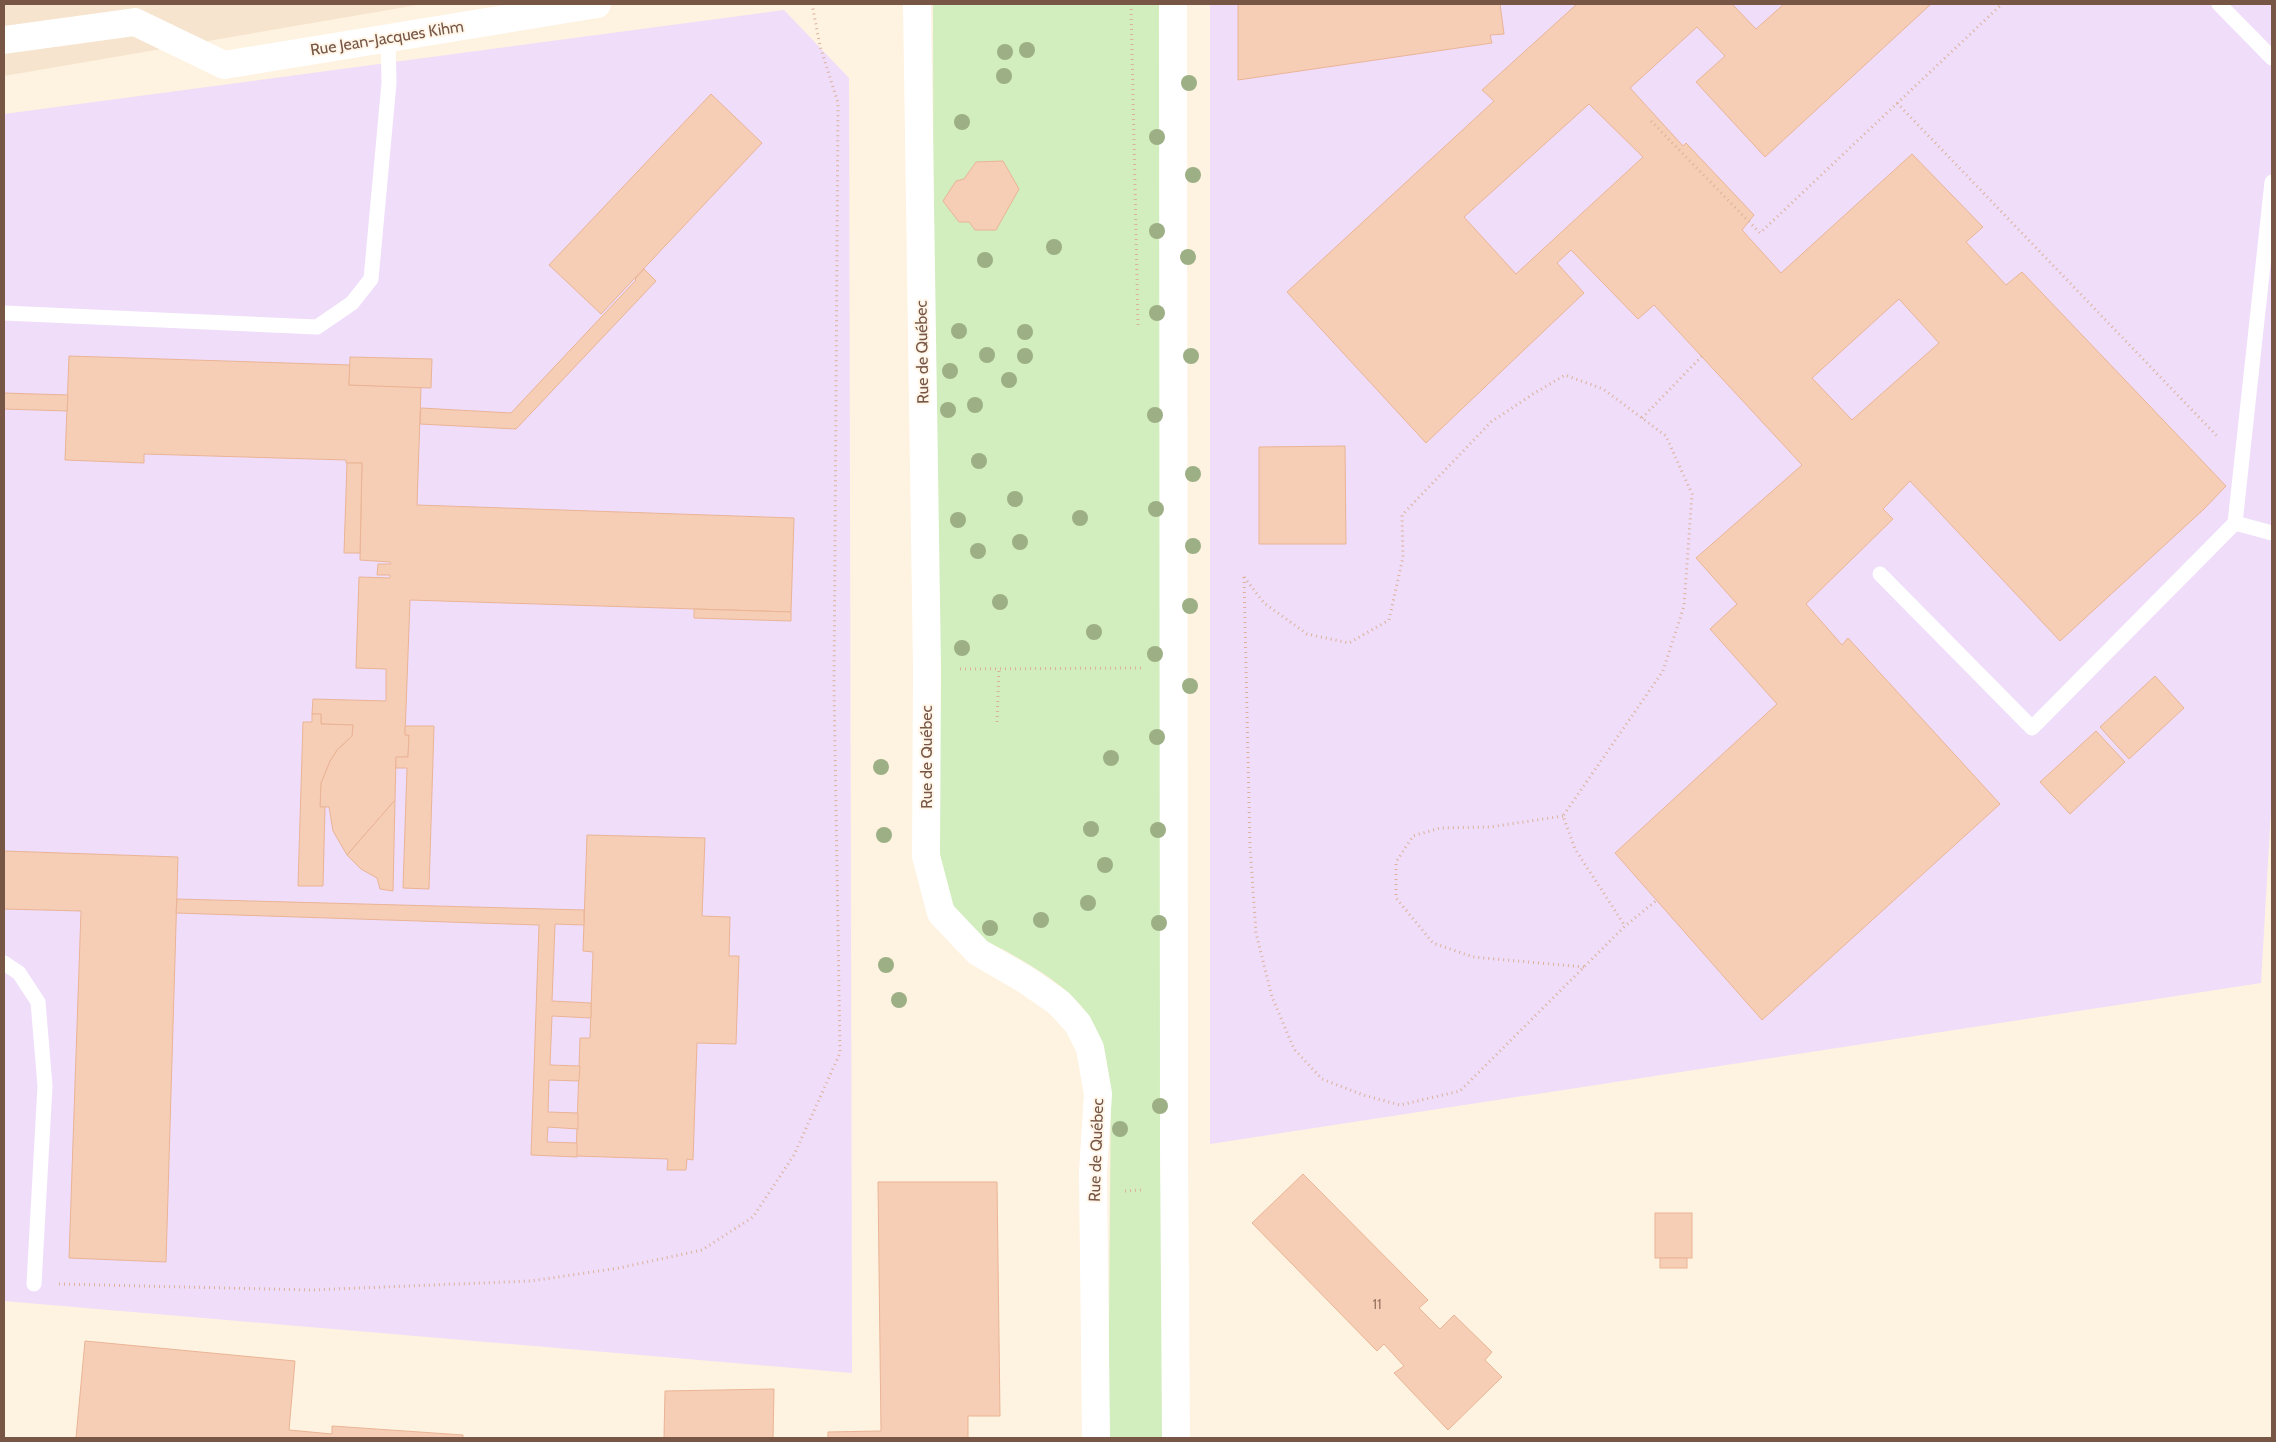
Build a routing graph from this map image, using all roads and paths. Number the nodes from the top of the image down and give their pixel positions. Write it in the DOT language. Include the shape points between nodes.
graph roads {
  1 [pos="597,4"];
  2 [pos="812,4"];
  3 [pos="917,4"];
  4 [pos="1173,4"];
  5 [pos="2002,4"];
  6 [pos="2219,4"];
  7 [pos="144,13"];
  8 [pos="388,38"];
  9 [pos="4,40"];
  10 [pos="2272,58"];
  11 [pos="1897,103"];
  12 [pos="1651,121"];
  13 [pos="2272,182"];
  14 [pos="4,314"];
  15 [pos="1702,356"];
  16 [pos="1642,418"];
  17 [pos="2242,462"];
  18 [pos="2235,523"];
  19 [pos="2272,533"];
  20 [pos="1880,574"];
  21 [pos="1145,668"];
  22 [pos="927,669"];
  23 [pos="999,669"];
  24 [pos="997,722"];
  25 [pos="1563,816"];
  26 [pos="1657,900"];
  27 [pos="1625,926"];
  28 [pos="4,962"];
  29 [pos="1584,967"];
  30 [pos="34,1284"];
  31 [pos="1096,1438"];
  32 [pos="1176,1438"];
  1 -- 8 [label="street, Rue Jean-Jacques Kihm"];
  2 -- 30 [label="path" via="820,46 838,103 834,687 840,1053 794,1155 753,1217 702,1250 619,1268 531,1281 311,1290"];
  3 -- 22 [label="street, Rue de Québec"];
  4 -- 32 [label="street"];
  5 -- 11 [label="path"];
  6 -- 10 [label="lane"];
  7 -- 8 [label="street, Rue Jean-Jacques Kihm" via="181,42 224,65"];
  7 -- 9 [label="street"];
  8 -- 14 [label="lane" via="389,82 371,279 352,303 317,327"];
  11 -- 12 [label="path" via="1760,233"];
  11 -- 17 [label="path"];
  13 -- 17 [label="lane"];
  15 -- 16 [label="path"];
  16 -- 25 [label="path" via="1666,436 1692,494 1684,606 1663,671"];
  16 -- 29 [label="path" via="1603,389 1565,375 1491,422 1402,516 1403,557 1389,620 1349,643 1307,634 1264,603 1244,577 1250,847 1256,933 1272,997 1294,1050 1322,1079 1400,1105 1460,1091"];
  17 -- 18 [label="lane"];
  18 -- 19 [label="lane"];
  18 -- 20 [label="lane" via="2032,728"];
  21 -- 23 [label="path"];
  22 -- 23 [label="path"];
  22 -- 31 [label="street, Rue de Québec" via="926,856 940,913 978,952 1059,1003 1078,1024 1090,1048 1098,1094 1093,1172"];
  23 -- 24 [label="path"];
  25 -- 27 [label="path" via="1575,849"];
  25 -- 29 [label="path" via="1490,827 1440,828 1413,836 1396,862 1396,898 1433,943 1473,957"];
  26 -- 27 [label="path"];
  27 -- 29 [label="path"];
  28 -- 30 [label="lane" via="19,973 38,1002 45,1086"];
}
